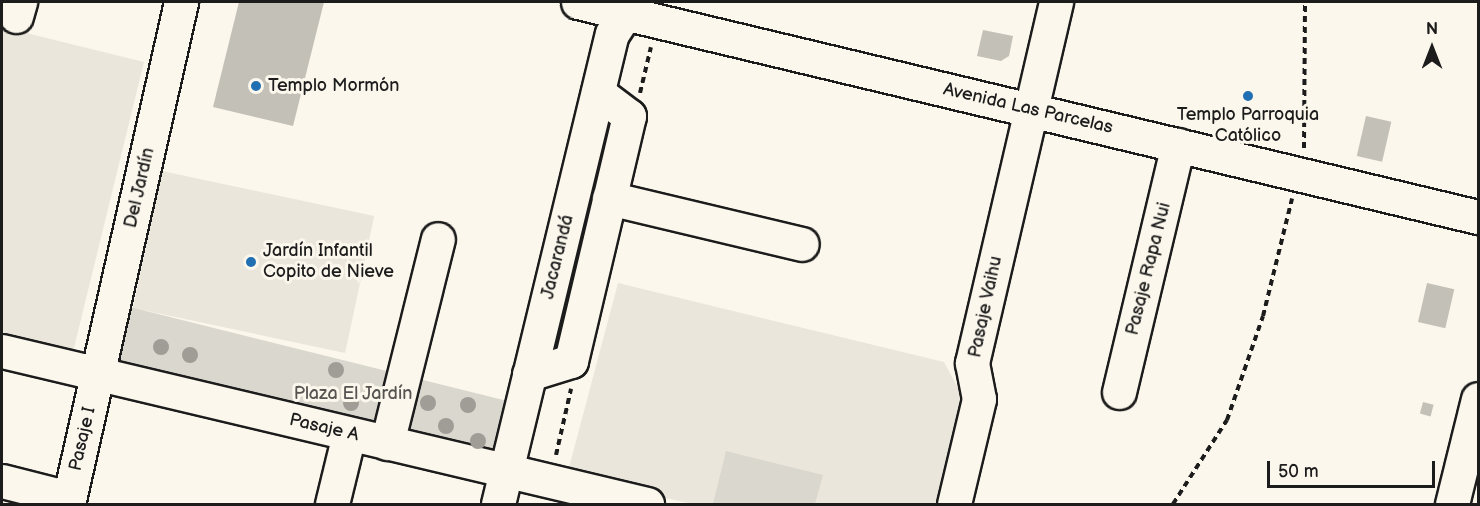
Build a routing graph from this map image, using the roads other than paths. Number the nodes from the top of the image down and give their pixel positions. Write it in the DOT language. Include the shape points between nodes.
graph roads {
  1 [pos="181,2"];
  2 [pos="578,2"];
  3 [pos="1056,2"];
  4 [pos="629,7"];
  5 [pos="598,93"];
  6 [pos="1031,110"];
  7 [pos="1178,145"];
  8 [pos="609,198"];
  9 [pos="1479,217"];
  10 [pos="438,239"];
  11 [pos="802,244"];
  12 [pos="2,351"];
  13 [pos="98,374"];
  14 [pos="529,374"];
  15 [pos="1119,392"];
  16 [pos="1479,399"];
  17 [pos="349,434"];
  18 [pos="387,443"];
  19 [pos="506,471"];
  20 [pos="2,481"];
  21 [pos="536,492"];
  22 [pos="69,501"];
  23 [pos="332,504"];
  24 [pos="498,504"];
  25 [pos="647,504"];
  26 [pos="954,504"];
  27 [pos="1452,504"];
  1 -- 13 [label="street, Del Jardín"];
  2 -- 4 [label="street, Avenida Las Parcelas"];
  3 -- 6 [label="street, Pasaje Vaihu"];
  4 -- 5 [label="street, Jacarandá" via="612,34"];
  4 -- 6 [label="street, Avenida Las Parcelas"];
  5 -- 8 [label="street" via="629,116"];
  5 -- 14 [label="street, Jacarandá"];
  6 -- 7 [label="street, Avenida Las Parcelas"];
  6 -- 26 [label="street, Pasaje Vaihu" via="972,363 979,399"];
  7 -- 9 [label="street, Avenida Las Parcelas"];
  7 -- 15 [label="street, Pasaje Rapa Nui"];
  8 -- 11 [label="street"];
  8 -- 14 [label="street" via="571,361"];
  10 -- 18 [label="street"];
  12 -- 13 [label="street, Pasaje A"];
  13 -- 17 [label="street, Pasaje A"];
  13 -- 22 [label="street, Pasaje I"];
  14 -- 19 [label="street, Jacarandá"];
  16 -- 27 [label="street"];
  17 -- 18 [label="street, Pasaje A"];
  17 -- 23 [label="street"];
  18 -- 19 [label="street, Pasaje A"];
  19 -- 21 [label="street, Pasaje A"];
  19 -- 24 [label="street, Jacarandá"];
  20 -- 22 [label="street"];
  21 -- 25 [label="street, Pasaje A"];
}
